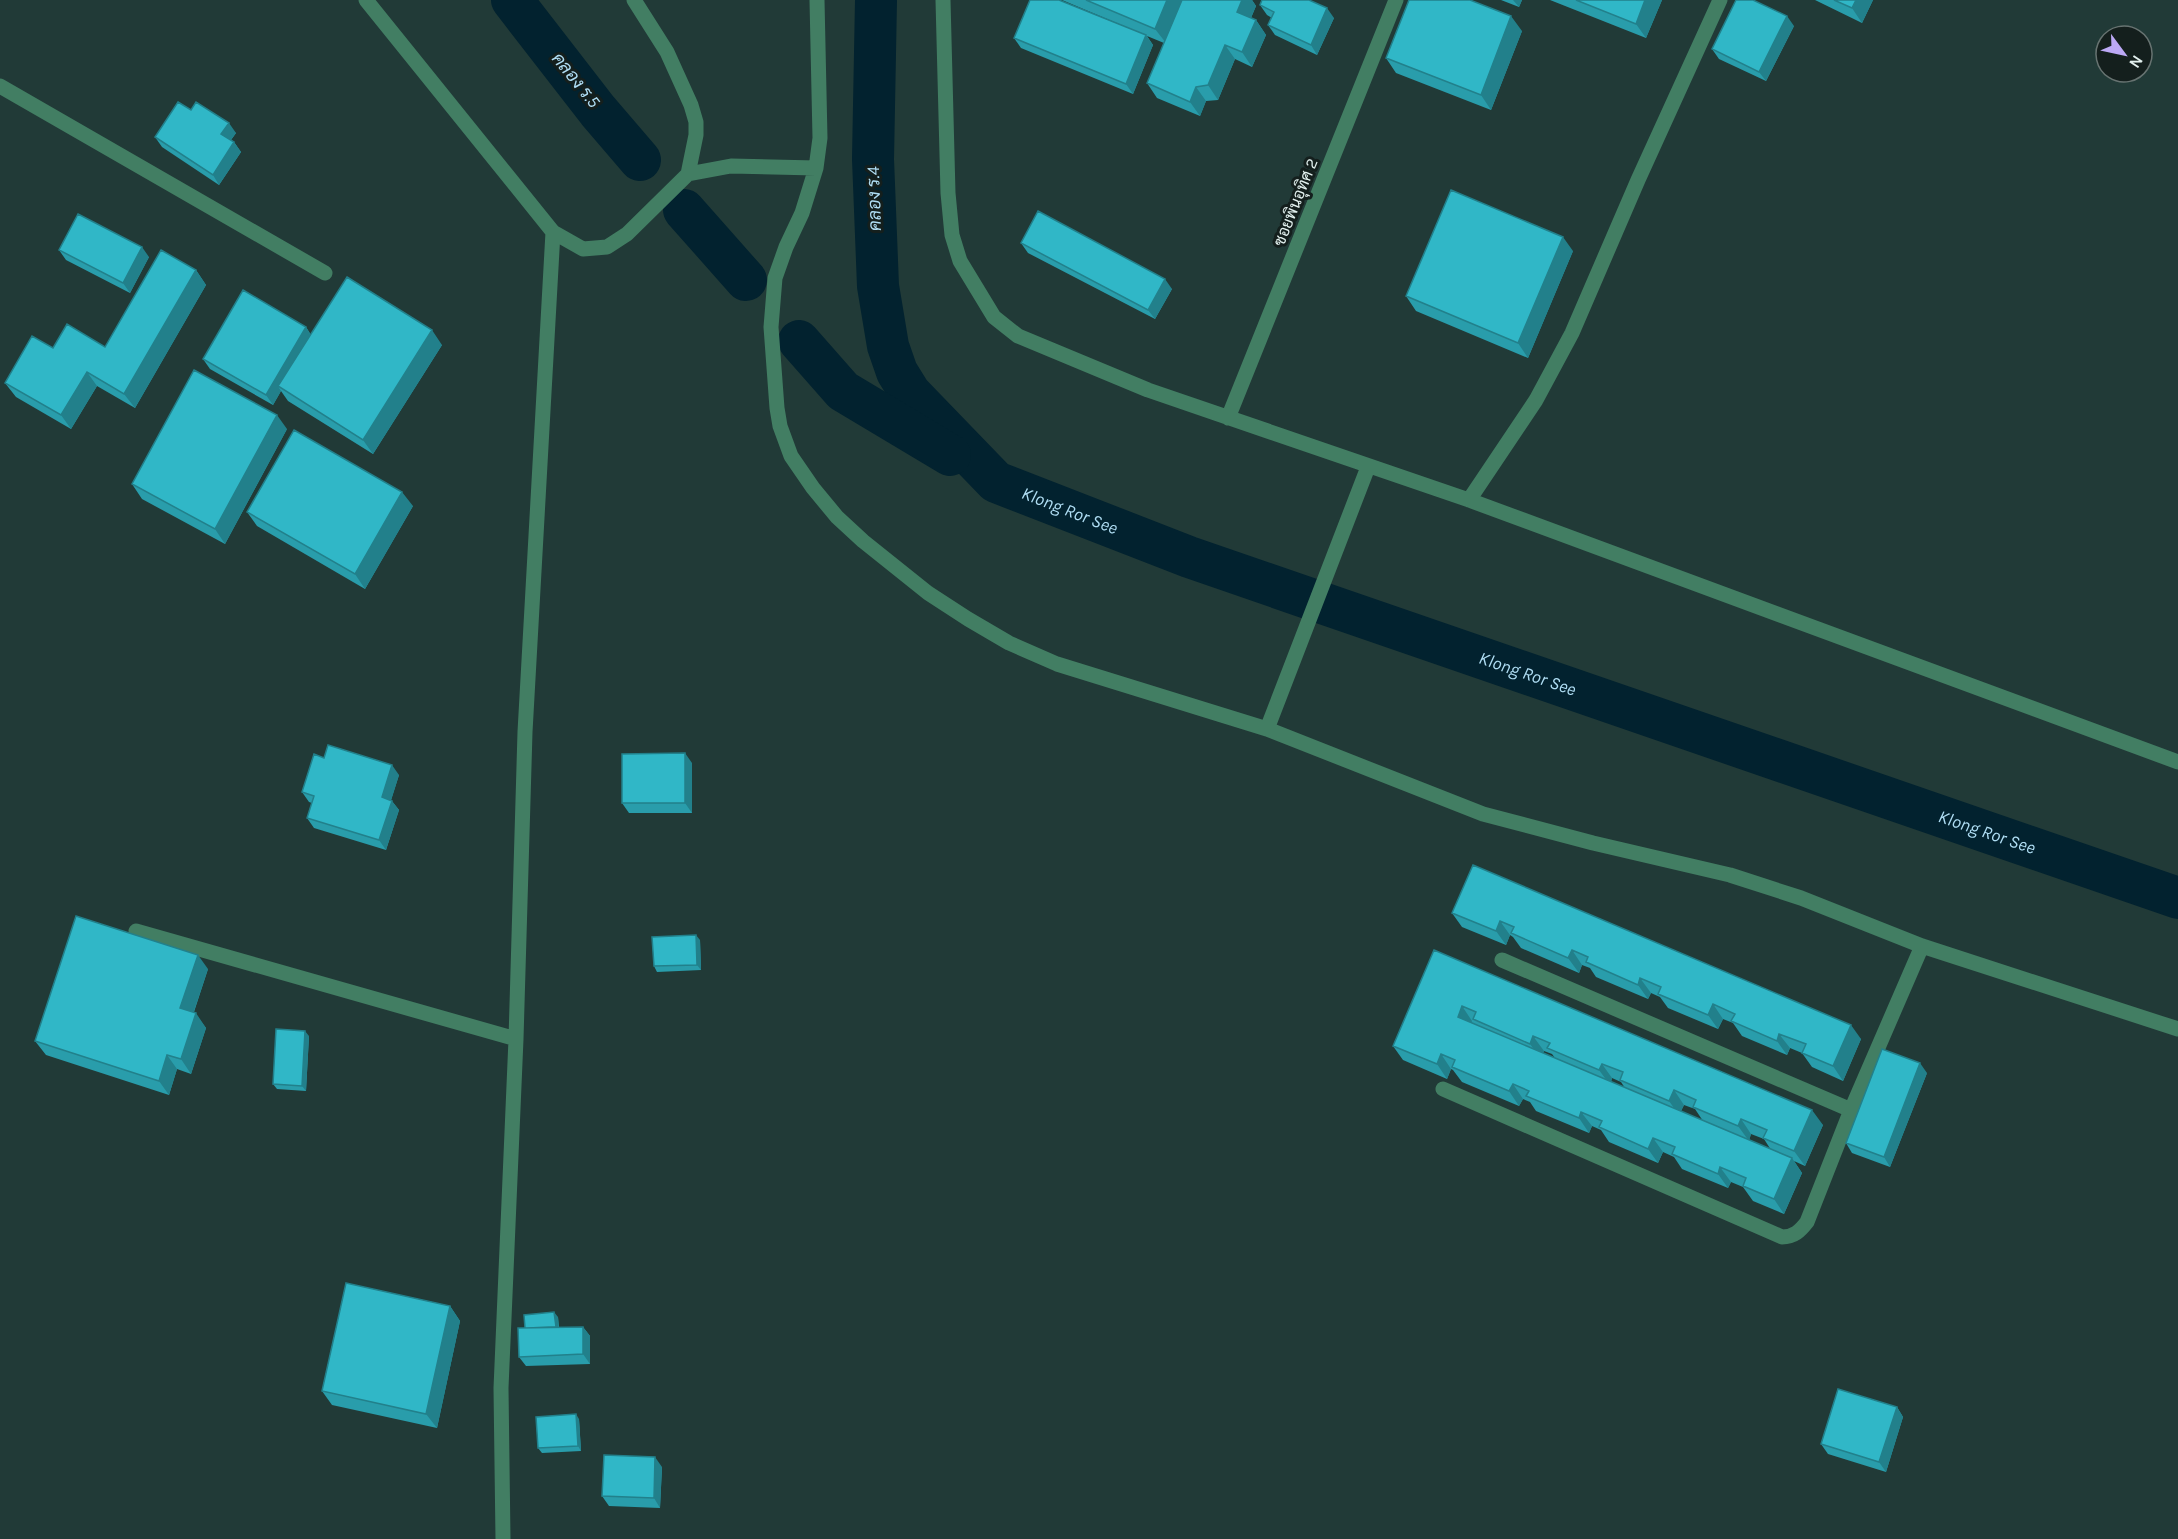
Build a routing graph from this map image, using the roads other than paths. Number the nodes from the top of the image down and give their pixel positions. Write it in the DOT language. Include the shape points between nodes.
graph roads {
  1 [pos="366,0"];
  2 [pos="634,0"];
  3 [pos="817,0"];
  4 [pos="943,0"];
  5 [pos="1396,0"];
  6 [pos="1720,0"];
  7 [pos="0,86"];
  8 [pos="816,168"];
  9 [pos="688,174"];
  10 [pos="553,232"];
  11 [pos="325,273"];
  12 [pos="1228,418"];
  13 [pos="1368,467"];
  14 [pos="1469,500"];
  15 [pos="1267,729"];
  16 [pos="2178,762"];
  17 [pos="136,931"];
  18 [pos="1922,946"];
  19 [pos="1502,960"];
  20 [pos="2178,1029"];
  21 [pos="516,1039"];
  22 [pos="1443,1089"];
  23 [pos="1851,1110"];
  24 [pos="503,1539"];
  1 -- 10 [label="street"];
  2 -- 9 [label="street" via="667,52 691,105 696,135"];
  3 -- 8 [label="street" via="820,138"];
  4 -- 12 [label="street" via="952,235 960,261 994,317 1018,336 1148,390"];
  5 -- 12 [label="street, ซอยพินอุทิศ 2"];
  6 -- 14 [label="street" via="1572,333 1536,400"];
  7 -- 11 [label="street"];
  8 -- 9 [label="street" via="731,166"];
  8 -- 15 [label="street" via="775,278 771,327 780,426 791,456 813,488 854,533 928,593 1010,643 1057,664"];
  9 -- 10 [label="street" via="614,244 583,249"];
  10 -- 21 [label="street" via="525,732"];
  12 -- 13 [label="street"];
  13 -- 14 [label="street"];
  13 -- 15 [label="street"];
  14 -- 16 [label="street"];
  15 -- 18 [label="street" via="1483,814 1730,875 1802,898"];
  17 -- 21 [label="street"];
  18 -- 20 [label="street"];
  18 -- 23 [label="street"];
  19 -- 23 [label="street"];
  21 -- 24 [label="street" via="501,1388"];
  22 -- 23 [label="street" via="1782,1237 1796,1234 1807,1222"];
}
